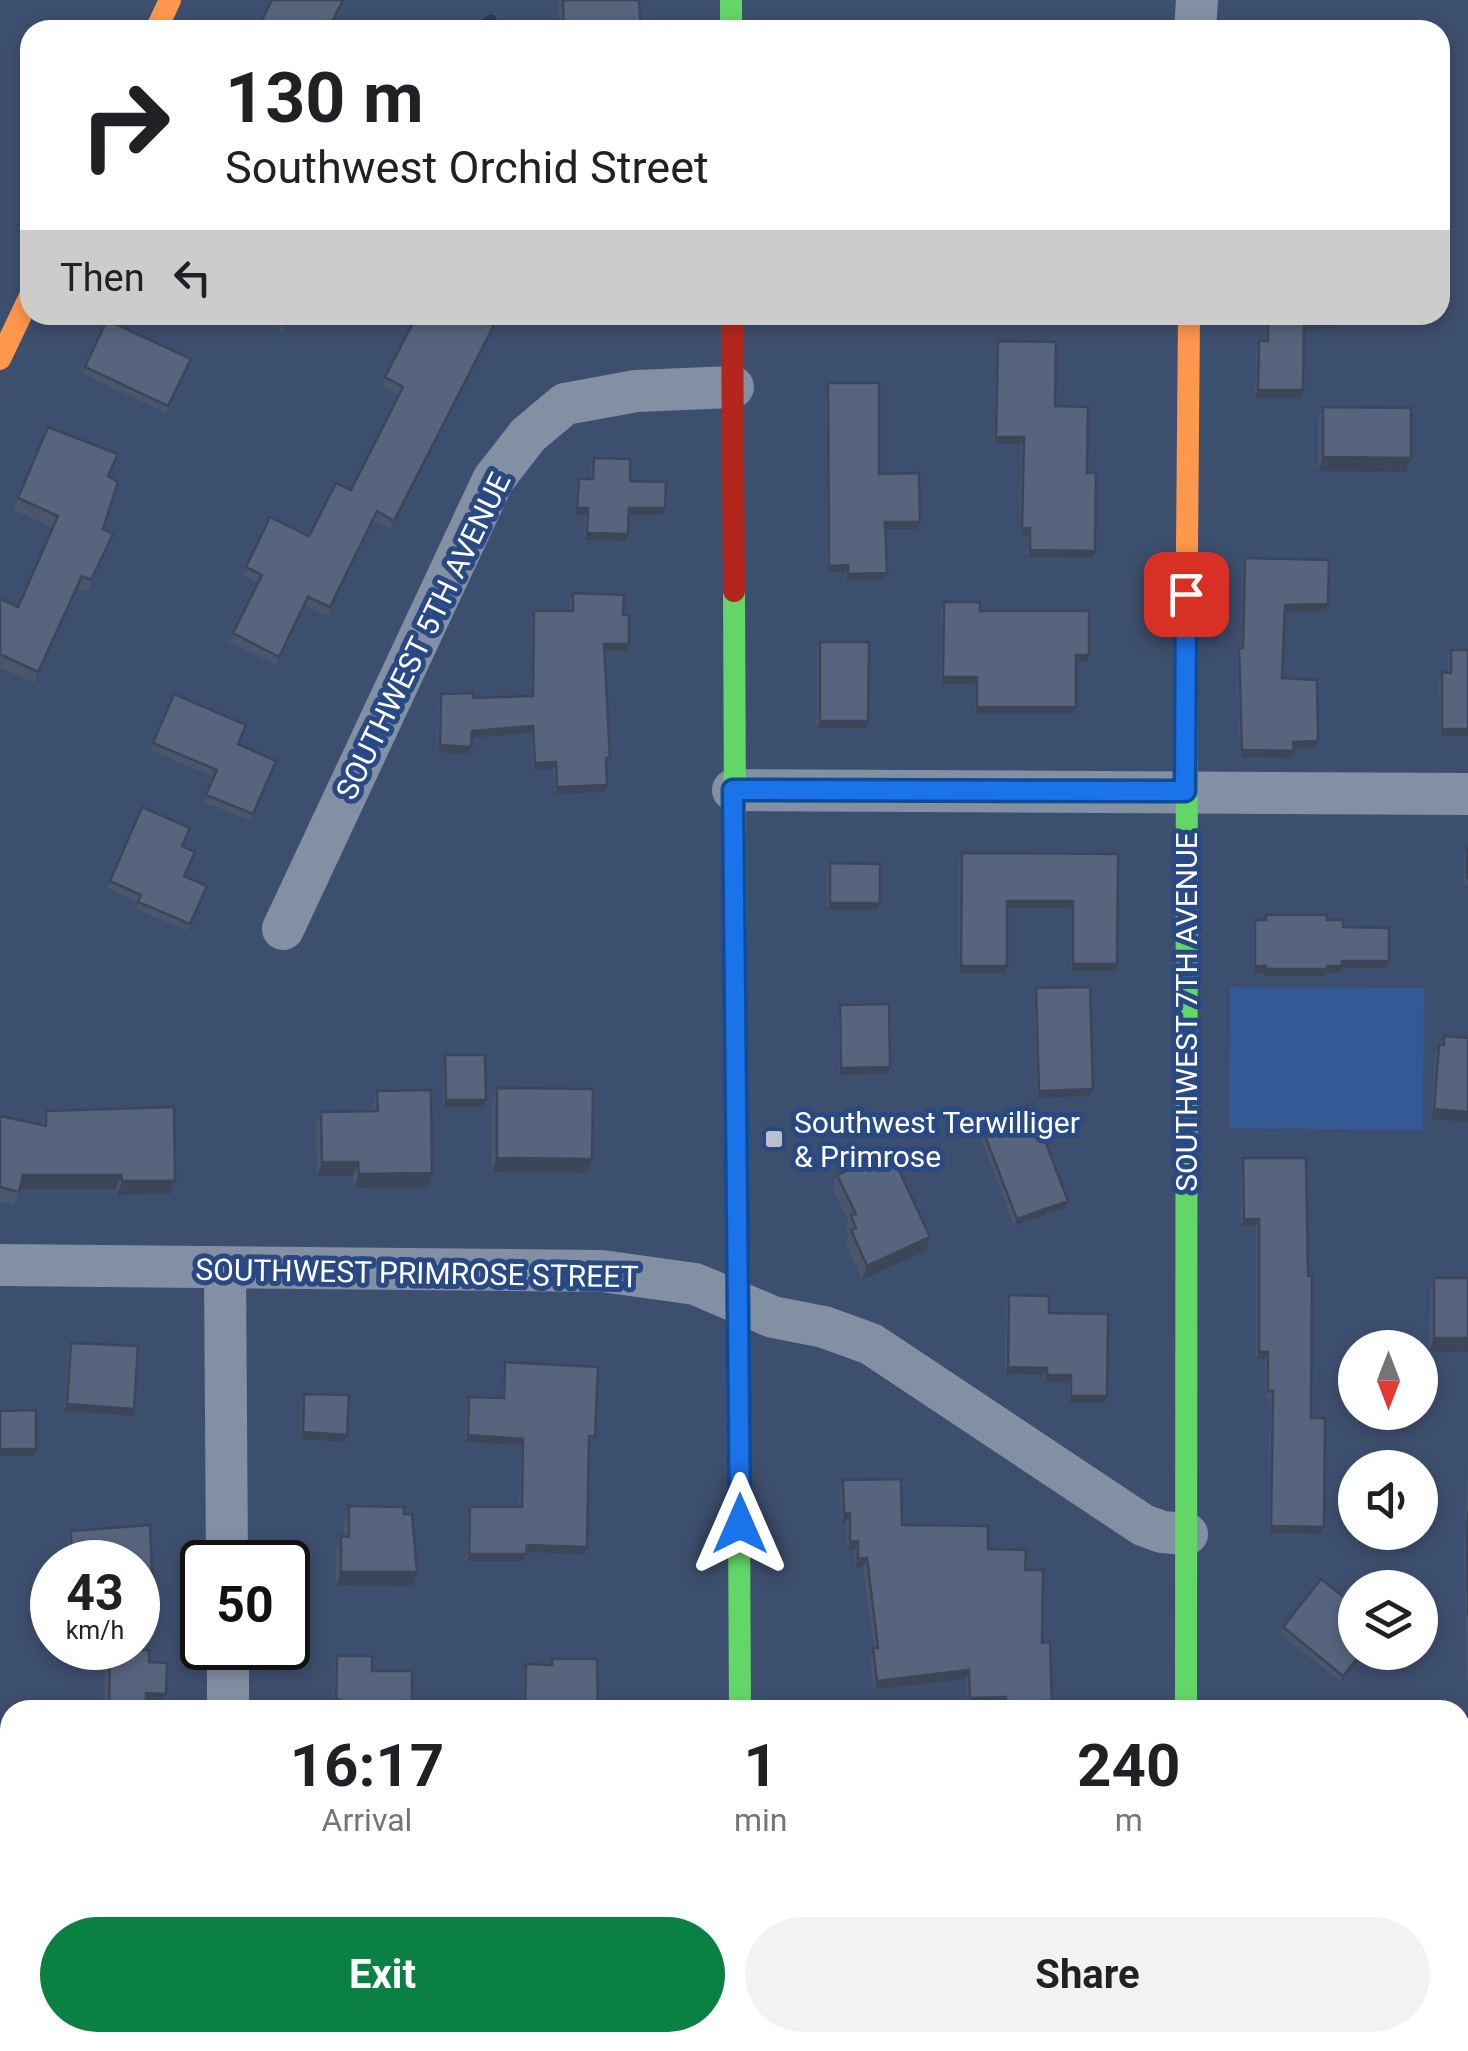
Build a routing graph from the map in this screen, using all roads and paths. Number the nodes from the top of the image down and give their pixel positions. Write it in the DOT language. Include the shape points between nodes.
graph roads {
  1 [pos="20,317"];
  2 [pos="732,325"];
  3 [pos="1189,325"];
  4 [pos="0,360"];
  5 [pos="733,387"];
  6 [pos="733,790"];
  7 [pos="1185,791"];
  8 [pos="1468,794"];
  9 [pos="283,929"];
  10 [pos="0,1265"];
  11 [pos="225,1270"];
  12 [pos="740,1302"];
  13 [pos="1188,1534"];
  14 [pos="227,1540"];
  15 [pos="228,1670"];
  16 [pos="228,1700"];
  17 [pos="740,1700"];
  18 [pos="1186,1700"];
  1 -- 4 [label="street"];
  2 -- 5 [label="street"];
  3 -- 7 [label="street, SOUTHWEST 7TH AVENUE"];
  5 -- 6 [label="street"];
  5 -- 9 [label="street, SOUTHWEST 5TH AVENUE" via="566,404 528,435 493,480"];
  6 -- 7 [label="street"];
  6 -- 12 [label="street"];
  7 -- 8 [label="street"];
  7 -- 13 [label="street, SOUTHWEST 7TH AVENUE"];
  10 -- 11 [label="street, SOUTHWEST PRIMROSE STREET"];
  11 -- 12 [label="street, SOUTHWEST PRIMROSE STREET" via="602,1271 694,1284"];
  11 -- 14 [label="street"];
  12 -- 13 [label="street, SOUTHWEST PRIMROSE STREET" via="881,1349 1144,1525"];
  12 -- 17 [label="street"];
  13 -- 18 [label="street, SOUTHWEST 7TH AVENUE"];
  15 -- 16 [label="street"];
}
